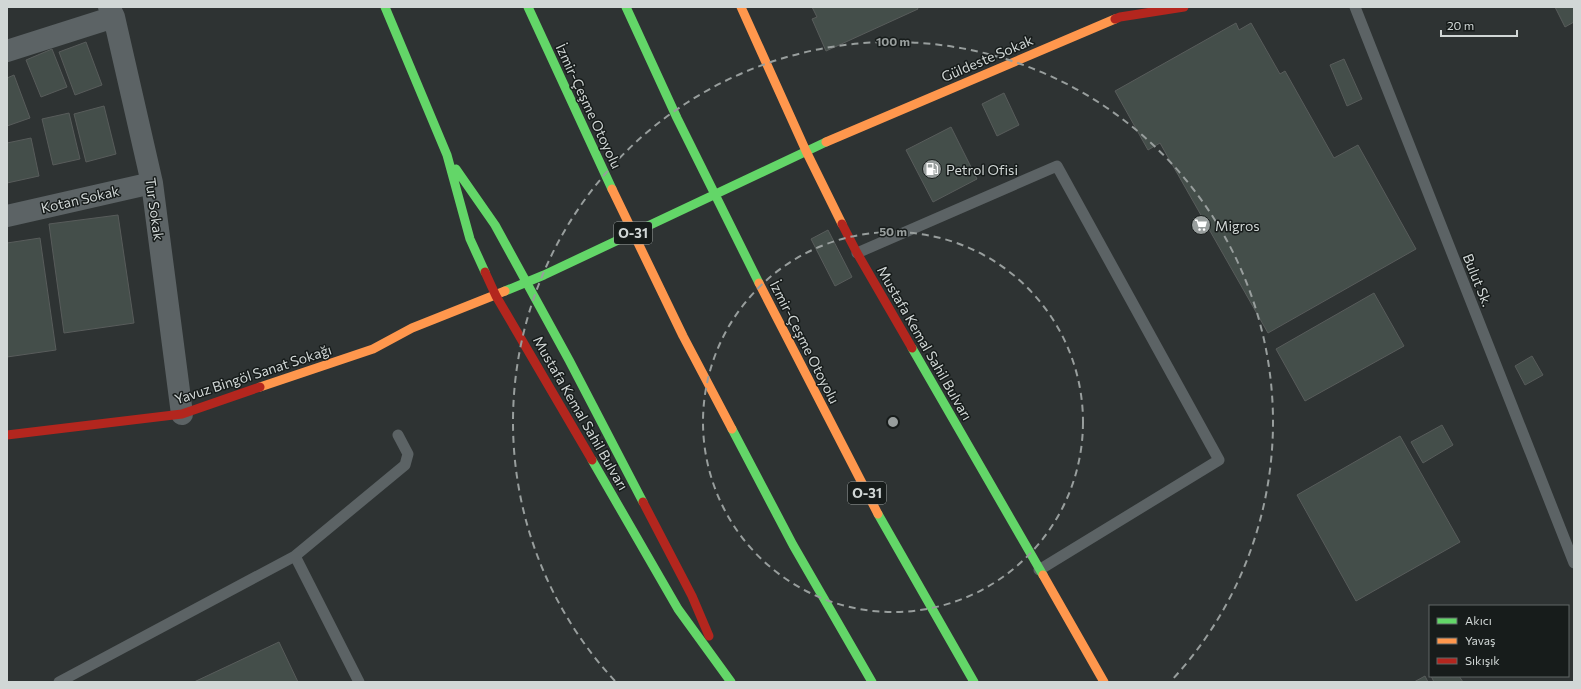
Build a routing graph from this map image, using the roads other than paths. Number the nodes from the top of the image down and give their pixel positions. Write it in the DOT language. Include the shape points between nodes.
graph roads {
  1 [pos="384,7"];
  2 [pos="528,7"];
  3 [pos="626,7"];
  4 [pos="741,7"];
  5 [pos="1184,7"];
  6 [pos="1355,7"];
  7 [pos="112,12"];
  8 [pos="7,52"];
  9 [pos="806,151"];
  10 [pos="447,155"];
  11 [pos="152,183"];
  12 [pos="7,216"];
  13 [pos="857,253"];
  14 [pos="525,283"];
  15 [pos="496,296"];
  16 [pos="182,414"];
  17 [pos="7,435"];
  18 [pos="398,435"];
  19 [pos="295,556"];
  20 [pos="1574,563"];
  21 [pos="1039,570"];
  22 [pos="723,670"];
  23 [pos="59,682"];
  24 [pos="359,682"];
  25 [pos="731,682"];
  26 [pos="872,682"];
  27 [pos="974,682"];
  28 [pos="1104,682"];
  1 -- 10 [label="main road, Mustafa Kemal Sahil Bulvarı"];
  2 -- 26 [label="main road, İzmir-Çeşme Otoyolu / O-31" via="683,336 793,546"];
  3 -- 27 [label="main road, İzmir-Çeşme Otoyolu / O-31" via="677,118 767,300 873,506"];
  4 -- 9 [label="main road, Mustafa Kemal Sahil Bulvarı"];
  5 -- 9 [label="main road, Güldeste Sokak" via="1120,17"];
  6 -- 20 [label="lane, Bulut Sk."];
  7 -- 8 [label="street"];
  7 -- 11 [label="street, Tur Sokak"];
  9 -- 13 [label="main road, Mustafa Kemal Sahil Bulvarı"];
  9 -- 14 [label="main road, Güldeste Sokak" via="762,174"];
  10 -- 14 [label="main road, Mustafa Kemal Sahil Bulvarı" via="494,225"];
  10 -- 15 [label="main road, Mustafa Kemal Sahil Bulvarı" via="470,239"];
  11 -- 12 [label="street, Kotan Sokak"];
  11 -- 16 [label="street, Tur Sokak"];
  13 -- 21 [label="main road, Mustafa Kemal Sahil Bulvarı"];
  13 -- 21 [label="lane" via="1057,166 1219,460"];
  14 -- 15 [label="main road, Yavuz Bingöl Sanat Sokağı"];
  14 -- 22 [label="main road, Mustafa Kemal Sahil Bulvarı" via="569,360 692,596"];
  15 -- 16 [label="main road, Yavuz Bingöl Sanat Sokağı" via="412,328 373,349"];
  15 -- 22 [label="main road, Mustafa Kemal Sahil Bulvarı" via="674,602"];
  16 -- 17 [label="main road, Yavuz Bingöl Sanat Sokağı"];
  18 -- 19 [label="lane" via="408,454 405,465"];
  19 -- 23 [label="lane"];
  19 -- 24 [label="lane"];
  21 -- 28 [label="main road, Mustafa Kemal Sahil Bulvarı"];
  22 -- 25 [label="main road, Mustafa Kemal Sahil Bulvarı"];
}
